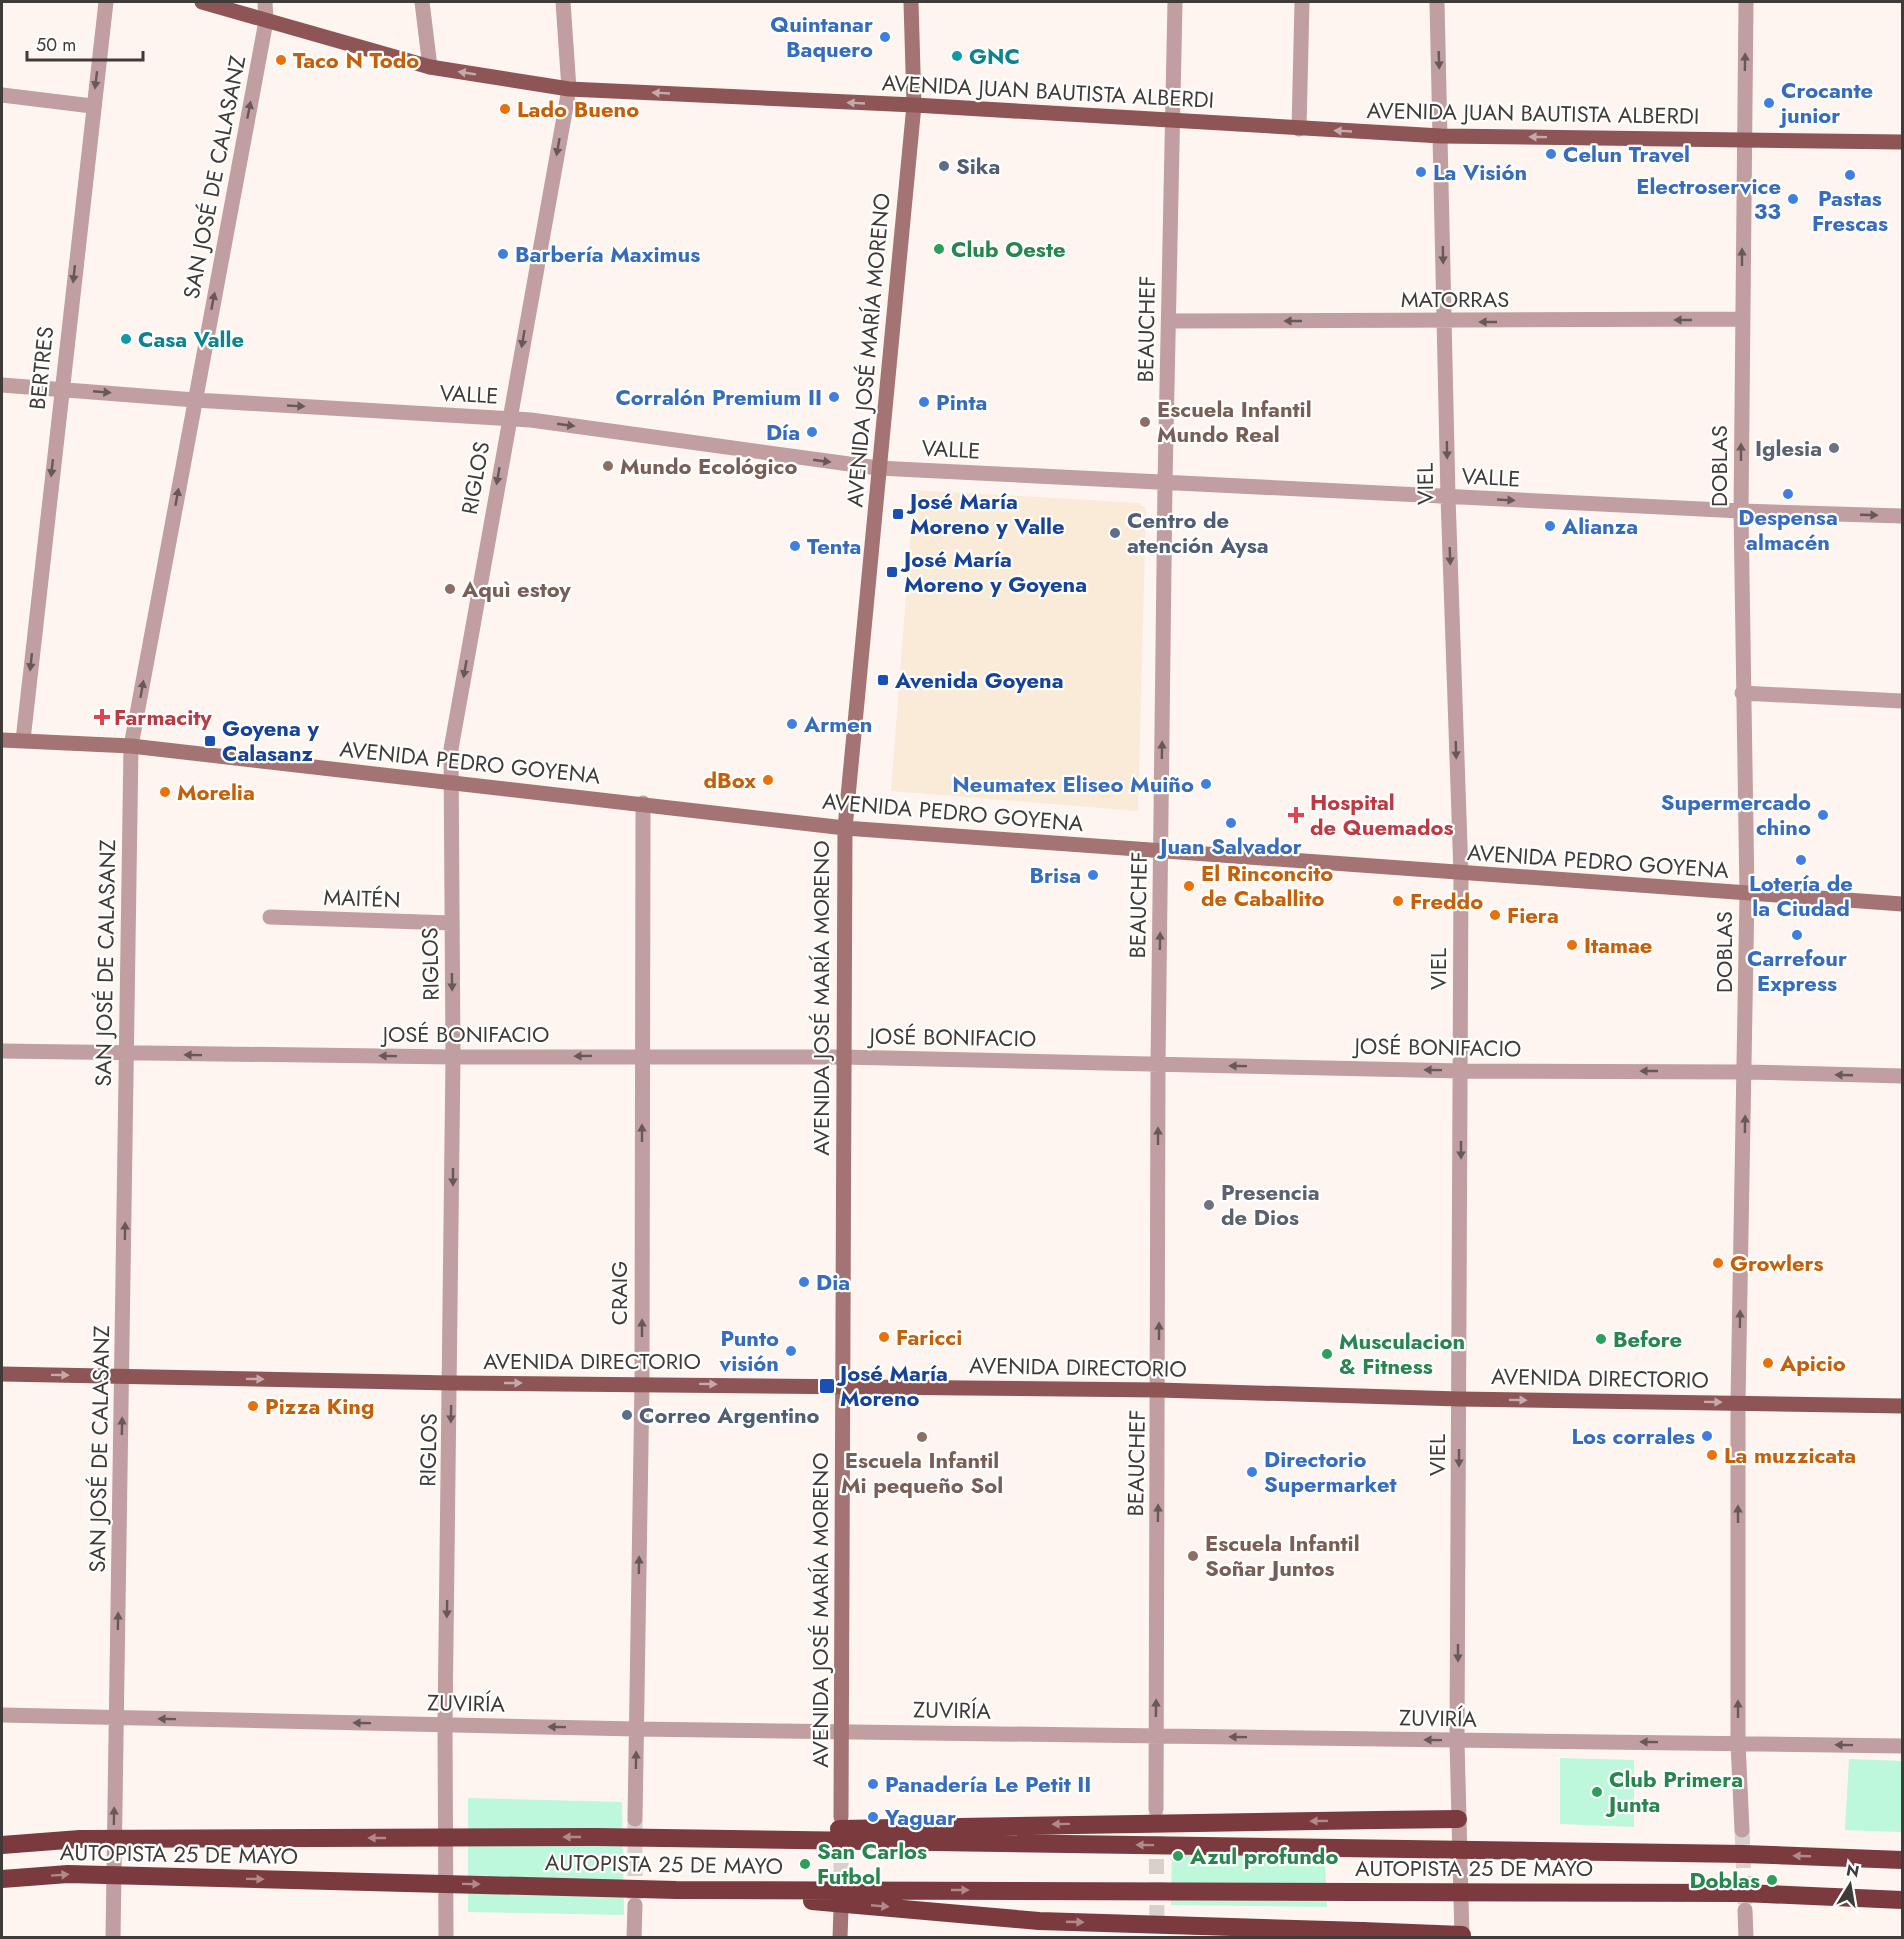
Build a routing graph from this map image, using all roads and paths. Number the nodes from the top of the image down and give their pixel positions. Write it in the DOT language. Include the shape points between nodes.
graph roads {
  1 [pos="106,2"];
  2 [pos="202,2"];
  3 [pos="265,2"];
  4 [pos="423,2"];
  5 [pos="563,2"];
  6 [pos="911,2"];
  7 [pos="1175,2"];
  8 [pos="1302,2"];
  9 [pos="1437,2"];
  10 [pos="1746,2"];
  11 [pos="266,21"];
  12 [pos="430,67"];
  13 [pos="569,89"];
  14 [pos="2,95"];
  15 [pos="914,105"];
  16 [pos="93,106"];
  17 [pos="1172,122"];
  18 [pos="1299,129"];
  19 [pos="1441,136"];
  20 [pos="1743,140"];
  21 [pos="1902,142"];
  22 [pos="1742,320"];
  23 [pos="1169,321"];
  24 [pos="1445,322"];
  25 [pos="2,385"];
  26 [pos="61,389"];
  27 [pos="195,400"];
  28 [pos="508,419"];
  29 [pos="878,468"];
  30 [pos="1166,483"];
  31 [pos="1448,497"];
  32 [pos="1741,511"];
  33 [pos="1902,516"];
  34 [pos="1743,693"];
  35 [pos="1902,701"];
  36 [pos="2,740"];
  37 [pos="22,740"];
  38 [pos="131,746"];
  39 [pos="452,781"];
  40 [pos="643,803"];
  41 [pos="845,828"];
  42 [pos="1161,851"];
  43 [pos="1461,874"];
  44 [pos="1747,894"];
  45 [pos="1902,904"];
  46 [pos="270,917"];
  47 [pos="452,924"];
  48 [pos="2,1051"];
  49 [pos="127,1054"];
  50 [pos="641,1055"];
  51 [pos="453,1057"];
  52 [pos="842,1057"];
  53 [pos="1158,1064"];
  54 [pos="1461,1071"];
  55 [pos="1746,1072"];
  56 [pos="1902,1076"];
  57 [pos="2,1374"];
  58 [pos="123,1376"];
  59 [pos="451,1383"];
  60 [pos="642,1383"];
  61 [pos="843,1386"];
  62 [pos="1160,1390"];
  63 [pos="1460,1399"];
  64 [pos="1738,1403"];
  65 [pos="1902,1406"];
  66 [pos="2,1716"];
  67 [pos="116,1718"];
  68 [pos="446,1725"];
  69 [pos="636,1729"];
  70 [pos="842,1730"];
  71 [pos="1156,1736"];
  72 [pos="1457,1741"];
  73 [pos="1738,1743"];
  74 [pos="1902,1746"];
  75 [pos="1156,1809"];
  76 [pos="841,1817"];
  77 [pos="635,1819"];
  78 [pos="1458,1819"];
  79 [pos="1742,1830"];
  80 [pos="596,1837"];
  81 [pos="2,1845"];
  82 [pos="1902,1860"];
  83 [pos="2,1879"];
  84 [pos="676,1890"];
  85 [pos="1902,1900"];
  86 [pos="634,1905"];
  87 [pos="841,1909"];
  88 [pos="1745,1910"];
  89 [pos="1462,1936"];
  90 [pos="113,1938"];
  91 [pos="446,1938"];
  92 [pos="634,1938"];
  93 [pos="840,1938"];
  94 [pos="1746,1938"];
  1 -- 16 [label="street, BERTRES, one-way"];
  2 -- 11 [label="main road, AVENIDA JUAN BAUTISTA ALBERDI"];
  3 -- 11 [label="street, SAN JOSÉ DE CALASANZ"];
  4 -- 12 [label="street"];
  5 -- 13 [label="street, RIGLOS"];
  6 -- 15 [label="main road, AVENIDA JOSÉ MARÍA MORENO"];
  7 -- 17 [label="street, BEAUCHEF"];
  8 -- 18 [label="street"];
  9 -- 19 [label="street, VIEL, one-way"];
  20 -- 10 [label="street, DOBLAS, one-way"];
  11 -- 12 [label="main road, AVENIDA JUAN BAUTISTA ALBERDI"];
  27 -- 11 [label="street, SAN JOSÉ DE CALASANZ, one-way"];
  13 -- 12 [label="main road, AVENIDA JUAN BAUTISTA ALBERDI, one-way"];
  15 -- 13 [label="main road, AVENIDA JUAN BAUTISTA ALBERDI, one-way"];
  13 -- 28 [label="street, RIGLOS, one-way"];
  14 -- 16 [label="street"];
  15 -- 17 [label="main road, AVENIDA JUAN BAUTISTA ALBERDI"];
  15 -- 29 [label="main road, AVENIDA JOSÉ MARÍA MORENO"];
  16 -- 26 [label="street, BERTRES, one-way"];
  17 -- 18 [label="main road, AVENIDA JUAN BAUTISTA ALBERDI"];
  17 -- 23 [label="street, BEAUCHEF"];
  19 -- 18 [label="main road, AVENIDA JUAN BAUTISTA ALBERDI, one-way"];
  20 -- 19 [label="main road, AVENIDA JUAN BAUTISTA ALBERDI, one-way"];
  19 -- 24 [label="street, VIEL, one-way"];
  20 -- 21 [label="main road, AVENIDA JUAN BAUTISTA ALBERDI"];
  22 -- 20 [label="street, DOBLAS, one-way"];
  22 -- 24 [label="street, MATORRAS, one-way"];
  32 -- 22 [label="street, DOBLAS, one-way"];
  24 -- 23 [label="street, MATORRAS, one-way"];
  23 -- 30 [label="street, BEAUCHEF"];
  24 -- 31 [label="street, VIEL, one-way"];
  25 -- 26 [label="street, VALLE"];
  26 -- 27 [label="street, VALLE, one-way"];
  26 -- 37 [label="street, BERTRES, one-way"];
  27 -- 28 [label="street, VALLE, one-way"];
  38 -- 27 [label="street, SAN JOSÉ DE CALASANZ, one-way"];
  28 -- 29 [label="street, VALLE, one-way"];
  28 -- 39 [label="street, RIGLOS, one-way" via="452,749"];
  29 -- 30 [label="street, VALLE"];
  29 -- 41 [label="main road, AVENIDA JOSÉ MARÍA MORENO"];
  30 -- 31 [label="street, VALLE"];
  42 -- 30 [label="street, BEAUCHEF, one-way"];
  31 -- 32 [label="street, VALLE, one-way"];
  31 -- 43 [label="street, VIEL, one-way"];
  32 -- 33 [label="street, VALLE, one-way"];
  32 -- 34 [label="street, DOBLAS"];
  34 -- 35 [label="street"];
  34 -- 44 [label="street, DOBLAS"];
  36 -- 37 [label="main road, AVENIDA PEDRO GOYENA"];
  37 -- 38 [label="main road, AVENIDA PEDRO GOYENA"];
  38 -- 39 [label="main road, AVENIDA PEDRO GOYENA"];
  38 -- 49 [label="street, SAN JOSÉ DE CALASANZ"];
  39 -- 40 [label="main road, AVENIDA PEDRO GOYENA"];
  39 -- 47 [label="street, RIGLOS"];
  40 -- 41 [label="main road, AVENIDA PEDRO GOYENA"];
  40 -- 50 [label="street, CRAIG"];
  41 -- 42 [label="main road, AVENIDA PEDRO GOYENA"];
  41 -- 52 [label="main road, AVENIDA JOSÉ MARÍA MORENO"];
  42 -- 43 [label="main road, AVENIDA PEDRO GOYENA"];
  53 -- 42 [label="street, BEAUCHEF, one-way"];
  43 -- 44 [label="main road, AVENIDA PEDRO GOYENA"];
  43 -- 54 [label="street, VIEL"];
  44 -- 45 [label="main road, AVENIDA PEDRO GOYENA"];
  44 -- 55 [label="street, DOBLAS"];
  46 -- 47 [label="street, MAITÉN"];
  47 -- 51 [label="street, RIGLOS, one-way"];
  48 -- 49 [label="street, JOSÉ BONIFACIO"];
  51 -- 49 [label="street, JOSÉ BONIFACIO, one-way"];
  58 -- 49 [label="street, SAN JOSÉ DE CALASANZ, one-way"];
  50 -- 51 [label="street, JOSÉ BONIFACIO, one-way"];
  50 -- 52 [label="street, JOSÉ BONIFACIO"];
  60 -- 50 [label="street, CRAIG, one-way"];
  51 -- 59 [label="street, RIGLOS, one-way"];
  52 -- 53 [label="street, JOSÉ BONIFACIO"];
  52 -- 61 [label="main road, AVENIDA JOSÉ MARÍA MORENO"];
  54 -- 53 [label="street, JOSÉ BONIFACIO, one-way"];
  62 -- 53 [label="street, BEAUCHEF, one-way"];
  55 -- 54 [label="street, JOSÉ BONIFACIO, one-way"];
  54 -- 63 [label="street, VIEL, one-way"];
  56 -- 55 [label="street, JOSÉ BONIFACIO, one-way"];
  64 -- 55 [label="street, DOBLAS, one-way"];
  57 -- 58 [label="main road, AVENIDA DIRECTORIO, one-way"];
  58 -- 59 [label="main road, AVENIDA DIRECTORIO, one-way"];
  67 -- 58 [label="street, SAN JOSÉ DE CALASANZ, one-way"];
  59 -- 60 [label="main road, AVENIDA DIRECTORIO, one-way"];
  59 -- 68 [label="street, RIGLOS, one-way"];
  60 -- 61 [label="main road, AVENIDA DIRECTORIO, one-way"];
  69 -- 60 [label="street, CRAIG, one-way"];
  61 -- 62 [label="main road, AVENIDA DIRECTORIO"];
  61 -- 70 [label="main road, AVENIDA JOSÉ MARÍA MORENO"];
  62 -- 63 [label="main road, AVENIDA DIRECTORIO"];
  71 -- 62 [label="street, BEAUCHEF, one-way"];
  63 -- 64 [label="main road, AVENIDA DIRECTORIO, one-way"];
  63 -- 72 [label="street, VIEL, one-way"];
  64 -- 65 [label="main road, AVENIDA DIRECTORIO"];
  73 -- 64 [label="street, DOBLAS, one-way"];
  66 -- 67 [label="street, ZUVIRÍA"];
  68 -- 67 [label="street, ZUVIRÍA, one-way"];
  90 -- 67 [label="street, SAN JOSÉ DE CALASANZ, one-way"];
  69 -- 68 [label="street, ZUVIRÍA, one-way"];
  68 -- 91 [label="street, RIGLOS"];
  69 -- 70 [label="street, ZUVIRÍA"];
  77 -- 69 [label="street, CRAIG, one-way"];
  70 -- 71 [label="street, ZUVIRÍA"];
  70 -- 76 [label="main road, AVENIDA JOSÉ MARÍA MORENO"];
  72 -- 71 [label="street, ZUVIRÍA, one-way"];
  71 -- 75 [label="street, BEAUCHEF"];
  73 -- 72 [label="street, ZUVIRÍA, one-way"];
  72 -- 78 [label="street, VIEL"];
  74 -- 73 [label="street, ZUVIRÍA, one-way"];
  73 -- 79 [label="street, DOBLAS"];
  78 -- 80 [label="highway, one-way, bridge" via="958,1826"];
  78 -- 89 [label="street, VIEL"];
  80 -- 81 [label="highway, AUTOPISTA 25 DE MAYO, one-way, bridge" via="80,1839"];
  82 -- 80 [label="highway, AUTOPISTA 25 DE MAYO, one-way, bridge" via="1744,1854"];
  83 -- 84 [label="highway, AUTOPISTA 25 DE MAYO, one-way, bridge" via="68,1874"];
  84 -- 85 [label="highway, AUTOPISTA 25 DE MAYO, one-way, bridge" via="1731,1893"];
  84 -- 89 [label="highway, one-way, bridge" via="1039,1921"];
  86 -- 92 [label="street"];
  87 -- 93 [label="main road"];
  88 -- 94 [label="street"];
}
